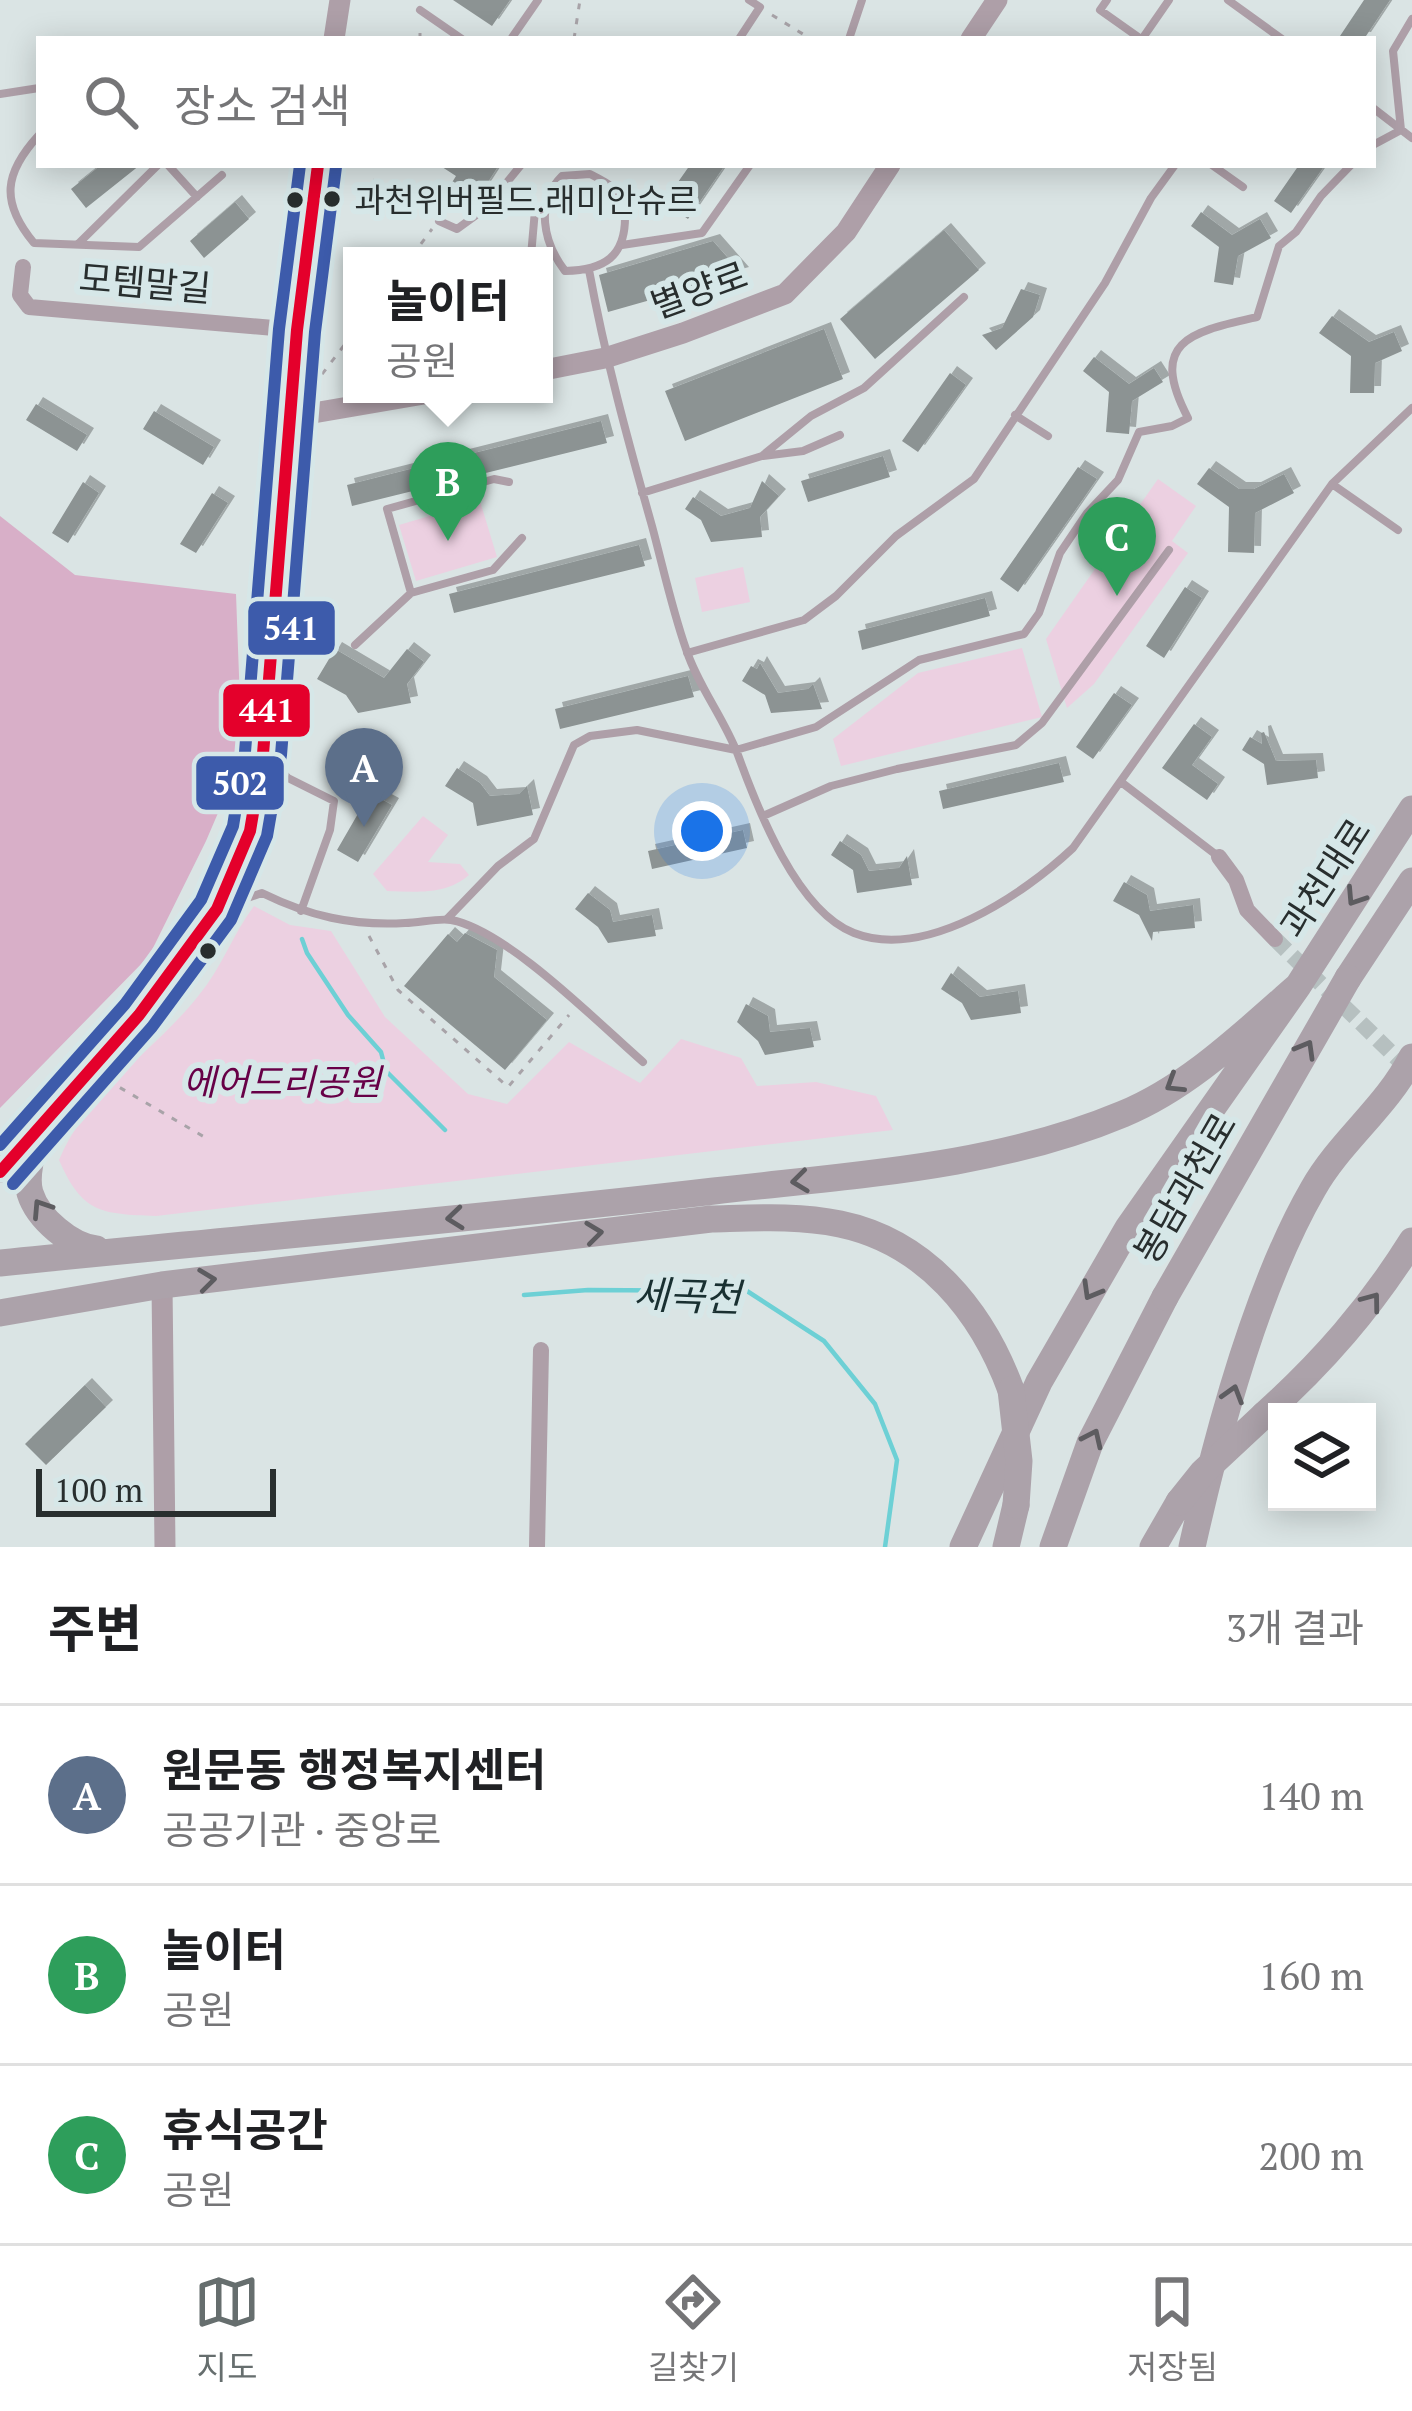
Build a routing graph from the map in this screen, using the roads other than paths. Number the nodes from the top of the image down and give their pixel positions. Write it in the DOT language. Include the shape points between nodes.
graph roads {
  1 [pos="340,0"];
  2 [pos="538,0"];
  3 [pos="749,0"];
  4 [pos="862,0"];
  5 [pos="997,0"];
  6 [pos="1107,0"];
  7 [pos="1169,0"];
  8 [pos="1228,0"];
  9 [pos="420,10"];
  10 [pos="1412,19"];
  11 [pos="1267,34"];
  12 [pos="334,36"];
  13 [pos="458,36"];
  14 [pos="513,36"];
  15 [pos="741,36"];
  16 [pos="850,36"];
  17 [pos="973,36"];
  18 [pos="1138,36"];
  19 [pos="1144,36"];
  20 [pos="36,88"];
  21 [pos="0,94"];
  22 [pos="1376,110"];
  23 [pos="1401,130"];
  24 [pos="36,138"];
  25 [pos="1412,138"];
  26 [pos="1376,143"];
  27 [pos="155,168"];
  28 [pos="171,168"];
  29 [pos="318,168"];
  30 [pos="518,168"];
  31 [pos="748,168"];
  32 [pos="888,168"];
  33 [pos="1173,168"];
  34 [pos="1216,168"];
  35 [pos="1349,168"];
  36 [pos="562,170"];
  37 [pos="222,175"];
  38 [pos="1243,188"];
  39 [pos="197,197"];
  40 [pos="486,208"];
  41 [pos="535,211"];
  42 [pos="546,211"];
  43 [pos="439,220"];
  44 [pos="77,245"];
  45 [pos="622,245"];
  46 [pos="532,247"];
  47 [pos="550,247"];
  48 [pos="553,255"];
  49 [pos="22,267"];
  50 [pos="589,270"];
  51 [pos="964,297"];
  52 [pos="297,330"];
  53 [pos="605,358"];
  54 [pos="553,368"];
  55 [pos="372,403"];
  56 [pos="1412,408"];
  57 [pos="1015,415"];
  58 [pos="290,417"];
  59 [pos="840,435"];
  60 [pos="1048,436"];
  61 [pos="762,457"];
  62 [pos="509,482"];
  63 [pos="1332,484"];
  64 [pos="642,493"];
  65 [pos="1398,530"];
  66 [pos="522,538"];
  67 [pos="1169,550"];
  68 [pos="411,593"];
  69 [pos="355,645"];
  70 [pos="687,653"];
  71 [pos="736,750"];
  72 [pos="263,754"];
  73 [pos="1121,782"];
  74 [pos="1412,809"];
  75 [pos="763,816"];
  76 [pos="1219,857"];
  77 [pos="1412,881"];
  78 [pos="217,909"];
  79 [pos="301,911"];
  80 [pos="447,919"];
  81 [pos="1275,939"];
  82 [pos="1298,986"];
  83 [pos="1412,1057"];
  84 [pos="644,1062"];
  85 [pos="40,1124"];
  86 [pos="0,1172"];
  87 [pos="1412,1240"];
  88 [pos="112,1252"];
  89 [pos="0,1263"];
  90 [pos="162,1285"];
  91 [pos="3,1311"];
  92 [pos="541,1349"];
  93 [pos="165,1547"];
  94 [pos="537,1547"];
  95 [pos="963,1547"];
  96 [pos="1006,1547"];
  97 [pos="1052,1547"];
  98 [pos="1153,1547"];
  99 [pos="1192,1547"];
  1 -- 12 [label="street"];
  2 -- 14 [label="lane"];
  3 -- 15 [label="lane" via="760,7"];
  4 -- 16 [label="lane"];
  5 -- 17 [label="street"];
  6 -- 18 [label="lane" via="1100,10"];
  7 -- 19 [label="lane"];
  8 -- 11 [label="lane"];
  9 -- 13 [label="lane"];
  10 -- 23 [label="lane" via="1394,51"];
  20 -- 21 [label="lane"];
  22 -- 23 [label="lane"];
  23 -- 25 [label="lane"];
  23 -- 26 [label="lane"];
  24 -- 44 [label="lane" via="14,164 9,194 17,223 34,243"];
  27 -- 44 [label="lane"];
  28 -- 39 [label="lane"];
  29 -- 52 [label="street"];
  30 -- 40 [label="lane"];
  31 -- 45 [label="lane" via="702,232"];
  32 -- 53 [label="street, 별양로" via="846,232 785,294"];
  33 -- 57 [label="lane"];
  34 -- 38 [label="lane"];
  35 -- 71 [label="lane" via="1279,246 1257,317 1189,336 1178,349 1171,370 1188,418 1139,432 1118,480 1060,554 1024,634 919,660 816,728"];
  36 -- 42 [label="lane"];
  36 -- 45 [label="lane" via="590,174 619,192"];
  37 -- 39 [label="lane"];
  39 -- 44 [label="lane" via="139,248"];
  40 -- 41 [label="lane"];
  40 -- 43 [label="lane" via="457,229"];
  41 -- 42 [label="lane"];
  41 -- 46 [label="lane"];
  42 -- 47 [label="lane"];
  45 -- 50 [label="lane"];
  48 -- 50 [label="lane" via="565,271"];
  49 -- 52 [label="street, 모템말길" via="20,296 29,307"];
  50 -- 53 [label="lane"];
  51 -- 61 [label="lane" via="863,388"];
  52 -- 58 [label="street"];
  53 -- 54 [label="street, 별양로"];
  53 -- 64 [label="lane"];
  55 -- 58 [label="street"];
  56 -- 63 [label="lane"];
  57 -- 60 [label="lane"];
  57 -- 70 [label="lane" via="974,479 804,620"];
  58 -- 72 [label="street"];
  59 -- 61 [label="lane"];
  61 -- 64 [label="lane"];
  62 -- 68 [label="lane" via="494,479 387,508"];
  63 -- 65 [label="lane"];
  63 -- 73 [label="lane"];
  64 -- 70 [label="lane"];
  66 -- 68 [label="lane" via="493,570"];
  67 -- 75 [label="lane" via="1042,723 1016,746 831,786"];
  68 -- 69 [label="lane"];
  70 -- 71 [label="lane"];
  71 -- 75 [label="lane"];
  71 -- 80 [label="lane" via="637,730 574,745 534,839"];
  72 -- 78 [label="street" via="250,831"];
  72 -- 79 [label="lane" via="288,778 334,801"];
  73 -- 75 [label="lane" via="1037,882 1000,907 900,938 854,933 822,912"];
  73 -- 76 [label="lane"];
  74 -- 82 [label="highway, 과천대로, one-way"];
  76 -- 81 [label="street" via="1247,910"];
  97 -- 77 [label="highway, 봉담과천로, one-way, bridge" via="1090,1443 1165,1297"];
  78 -- 79 [label="lane" via="262,893"];
  78 -- 85 [label="street" via="139,1015"];
  79 -- 80 [label="lane" via="363,923"];
  80 -- 84 [label="lane" via="480,928"];
  82 -- 88 [label="highway, one-way" via="1226,1050 1127,1113 1018,1148 934,1166"];
  82 -- 95 [label="highway, one-way" via="1128,1228 1039,1382"];
  99 -- 83 [label="highway, one-way" via="1234,1390 1294,1222"];
  85 -- 86 [label="street"];
  88 -- 85 [label="highway, one-way" via="81,1247 52,1226 30,1193"];
  98 -- 87 [label="highway, one-way, bridge" via="1203,1472 1325,1360"];
  88 -- 89 [label="highway"];
  90 -- 91 [label="highway"];
  90 -- 93 [label="street"];
  90 -- 96 [label="highway, one-way, bridge" via="711,1219 842,1224 950,1282 980,1322 1011,1390 1019,1461"];
  92 -- 94 [label="street"];
}
